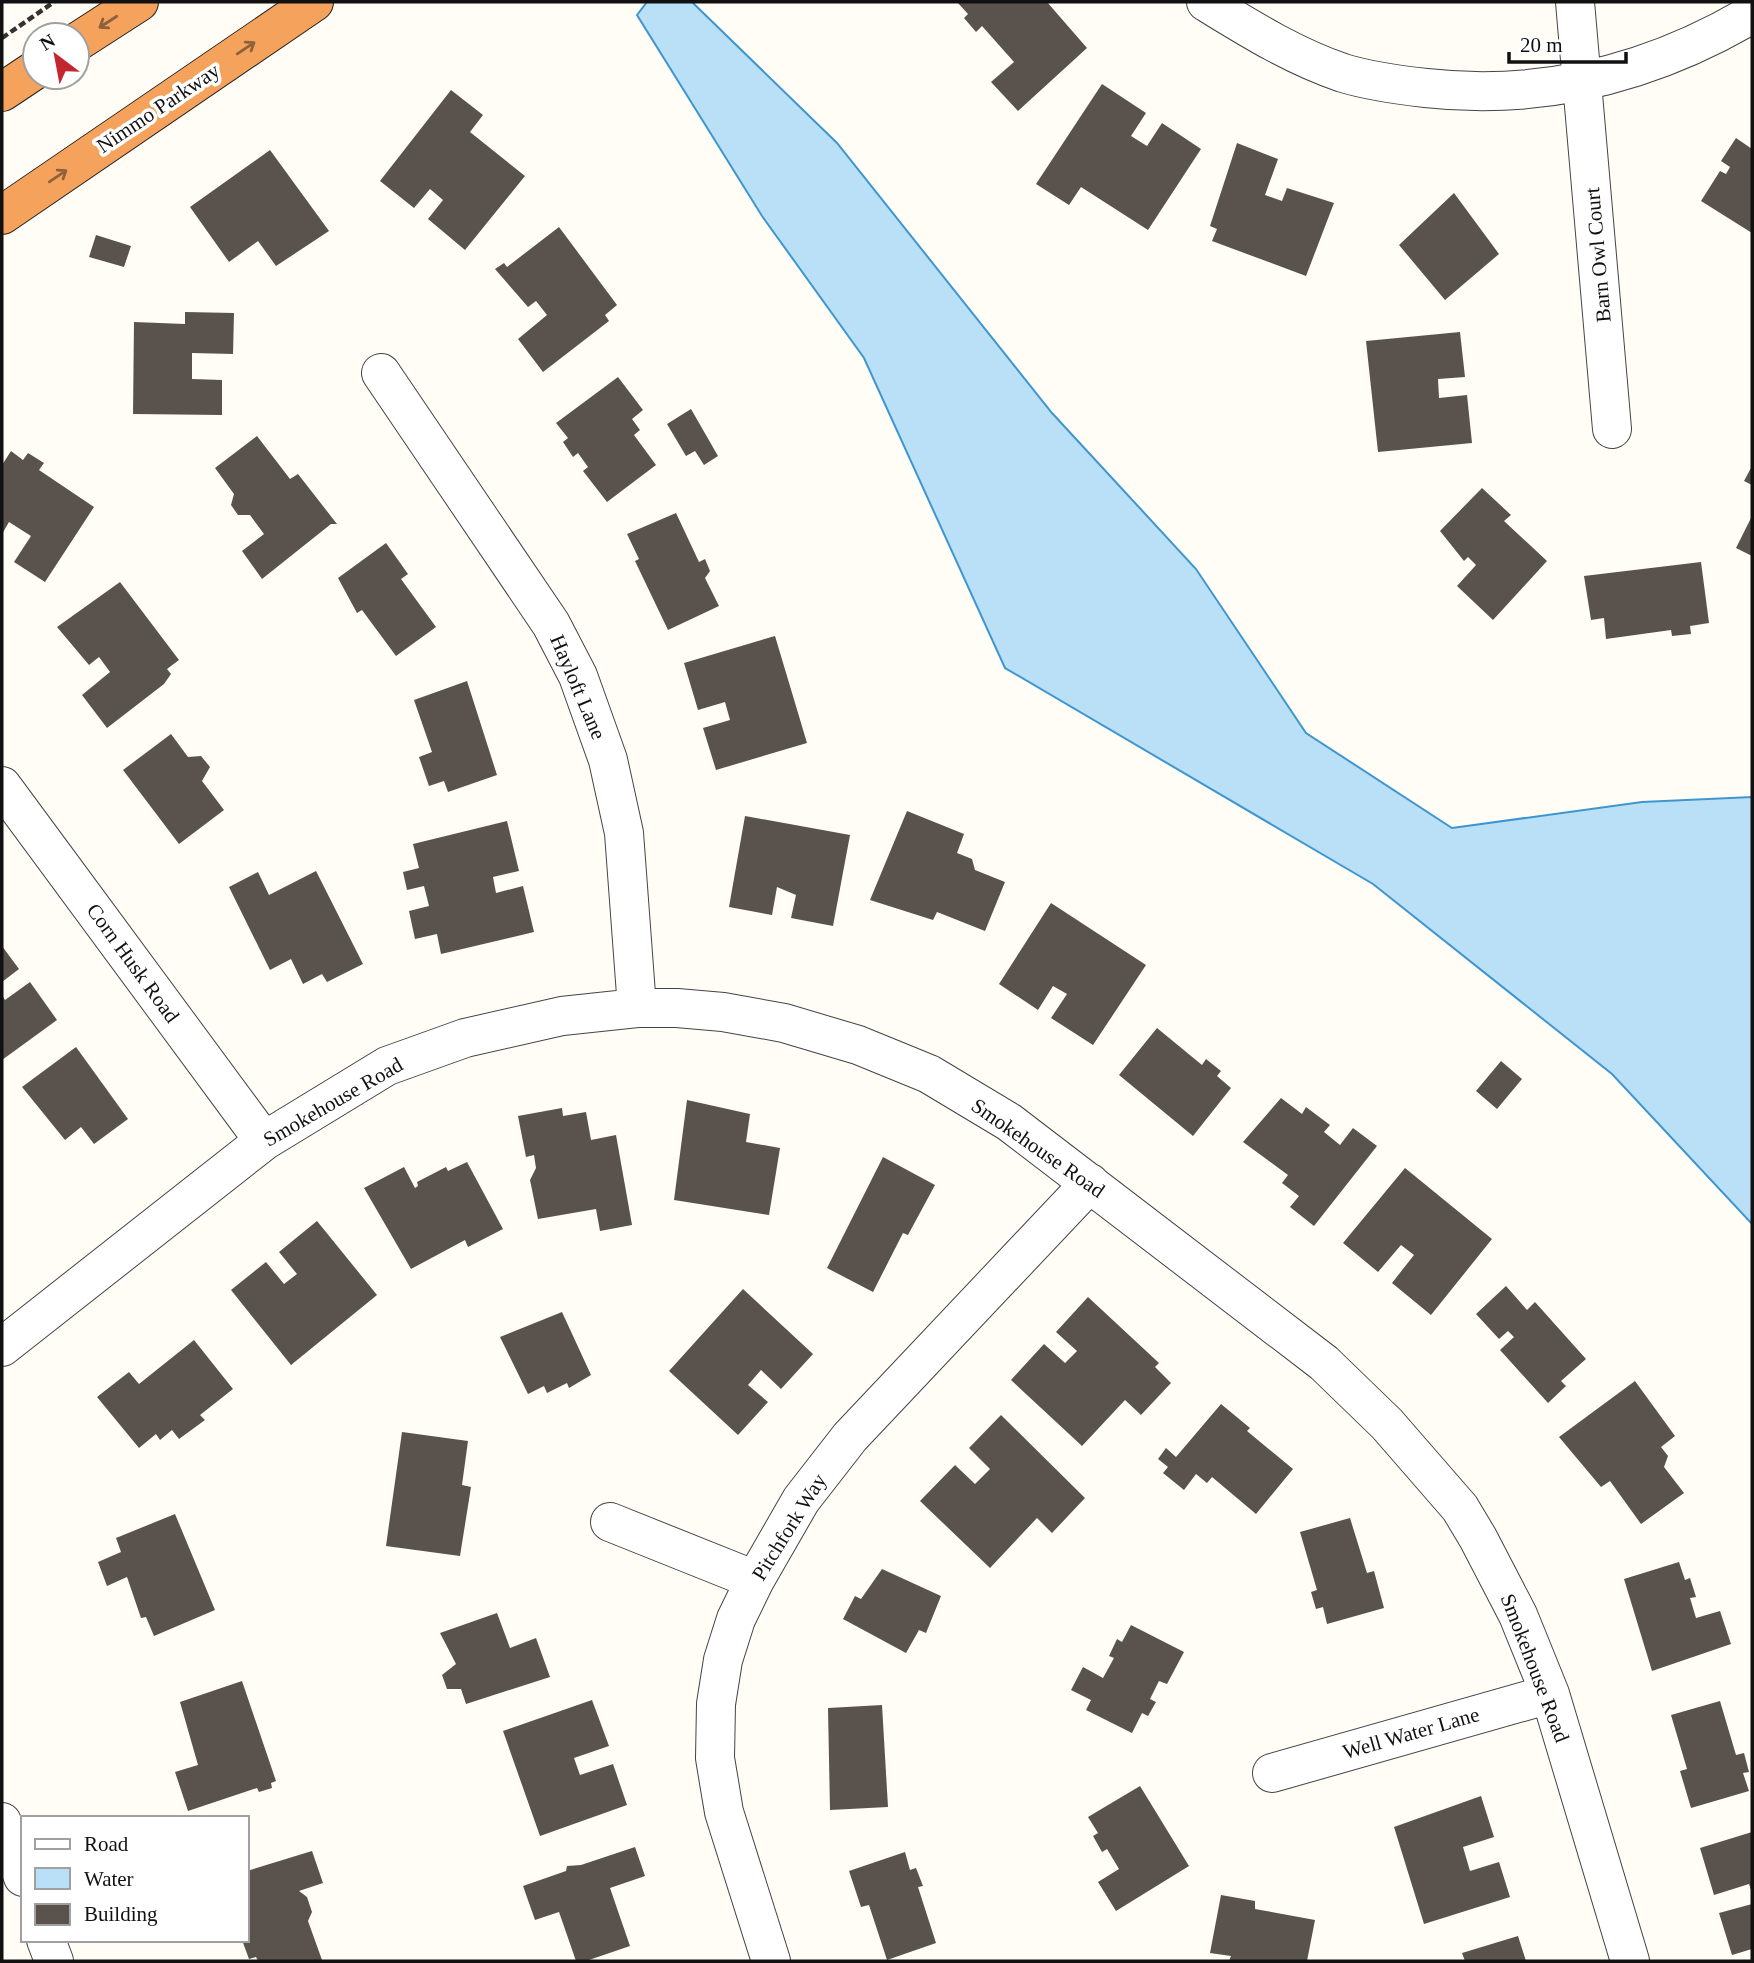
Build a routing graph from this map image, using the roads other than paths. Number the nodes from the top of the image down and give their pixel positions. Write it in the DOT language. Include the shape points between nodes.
graph roads {
  1 [pos="139,2"];
  2 [pos="314,2"];
  3 [pos="1206,2"];
  4 [pos="1575,2"];
  5 [pos="1752,14"];
  6 [pos="91,33"];
  7 [pos="21,79"];
  8 [pos="1583,81"];
  9 [pos="2,92"];
  10 [pos="2,215"];
  11 [pos="381,373"];
  12 [pos="1612,429"];
  13 [pos="2,786"];
  14 [pos="636,1008"];
  15 [pos="264,1141"];
  16 [pos="1090,1183"];
  17 [pos="2,1348"];
  18 [pos="610,1522"];
  19 [pos="755,1580"];
  20 [pos="1550,1694"];
  21 [pos="1272,1773"];
  22 [pos="2,1822"];
  23 [pos="21,1872"];
  24 [pos="47,1942"];
  25 [pos="54,1961"];
  26 [pos="771,1961"];
  27 [pos="1630,1961"];
  1 -- 6 [label="highway, one-way"];
  10 -- 2 [label="highway, Nimmo Parkway, one-way"];
  3 -- 8 [label="street" via="1277,46 1343,73 1397,85 1466,92"];
  4 -- 8 [label="street, Barn Owl Court"];
  5 -- 8 [label="street" via="1655,62"];
  7 -- 9 [label="highway"];
  8 -- 12 [label="street, Barn Owl Court"];
  11 -- 14 [label="street, Hayloft Lane" via="551,624 578,677 608,760 624,833"];
  13 -- 15 [label="street, Corn Husk Road"];
  14 -- 15 [label="street, Smokehouse Road" via="562,1016 465,1038 387,1066"];
  14 -- 16 [label="street, Smokehouse Road" via="723,1012 784,1023 858,1045 929,1074 1009,1122"];
  15 -- 17 [label="street, Smokehouse Road"];
  16 -- 19 [label="street, Pitchfork Way" via="850,1437 801,1500"];
  16 -- 20 [label="street, Smokehouse Road" via="1324,1363 1387,1424 1460,1508 1518,1615"];
  18 -- 19 [label="street"];
  19 -- 26 [label="street, Pitchfork Way" via="723,1660 715,1758 724,1812"];
  20 -- 21 [label="street, Well Water Lane"];
  20 -- 27 [label="street, Smokehouse Road"];
  22 -- 23 [label="street"];
  24 -- 25 [label="street"];
}
